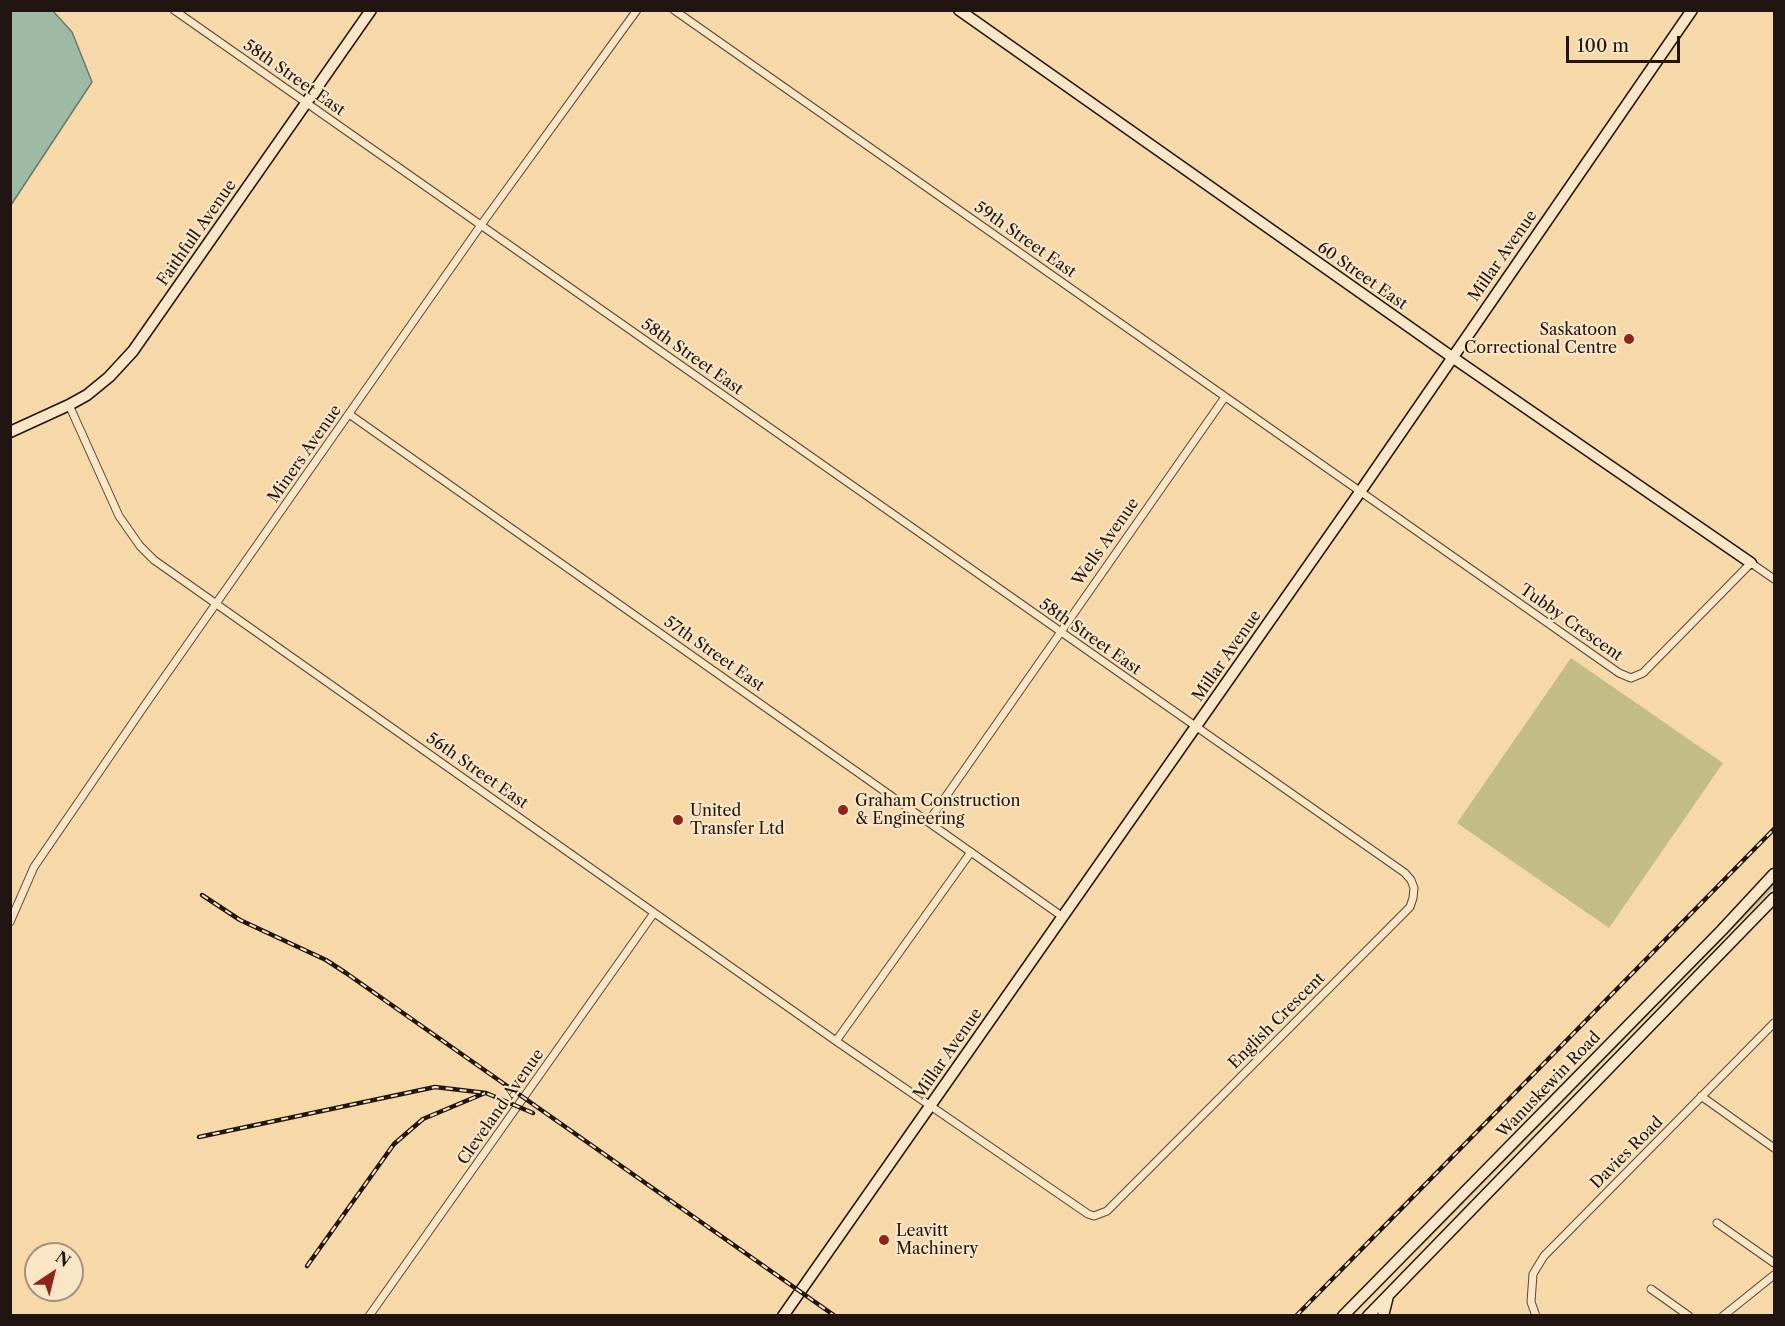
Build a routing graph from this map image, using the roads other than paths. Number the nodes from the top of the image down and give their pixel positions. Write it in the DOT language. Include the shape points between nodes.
graph roads {
  1 [pos="174,10"];
  2 [pos="371,10"];
  3 [pos="637,10"];
  4 [pos="674,10"];
  5 [pos="959,10"];
  6 [pos="1692,10"];
  7 [pos="306,103"];
  8 [pos="481,225"];
  9 [pos="1452,357"];
  10 [pos="1225,397"];
  11 [pos="69,405"];
  12 [pos="350,414"];
  13 [pos="10,432"];
  14 [pos="1360,492"];
  15 [pos="1751,563"];
  16 [pos="1774,579"];
  17 [pos="217,604"];
  18 [pos="1059,632"];
  19 [pos="1195,727"];
  20 [pos="928,822"];
  21 [pos="971,852"];
  22 [pos="1774,874"];
  23 [pos="1774,898"];
  24 [pos="654,913"];
  25 [pos="1063,917"];
  26 [pos="10,922"];
  27 [pos="1773,1027"];
  28 [pos="836,1041"];
  29 [pos="1701,1096"];
  30 [pos="931,1105"];
  31 [pos="1774,1148"];
  32 [pos="1717,1223"];
  33 [pos="1774,1263"];
  34 [pos="1774,1275"];
  35 [pos="1651,1289"];
  36 [pos="1389,1294"];
  37 [pos="1346,1315"];
  38 [pos="369,1316"];
  39 [pos="783,1316"];
  40 [pos="1368,1316"];
  41 [pos="1383,1316"];
  42 [pos="1536,1316"];
  43 [pos="1689,1316"];
  44 [pos="1723,1316"];
  1 -- 7 [label="street, 58th Street East"];
  2 -- 7 [label="street, Faithfull Avenue"];
  3 -- 8 [label="street, Miners Avenue"];
  4 -- 10 [label="street, 59th Street East"];
  5 -- 9 [label="street, 60 Street East"];
  6 -- 9 [label="street, Millar Avenue"];
  7 -- 8 [label="street, 58th Street East"];
  7 -- 11 [label="street, Faithfull Avenue" via="134,351 110,377"];
  8 -- 12 [label="street, Miners Avenue"];
  8 -- 18 [label="street, 58th Street East"];
  9 -- 14 [label="street, Millar Avenue"];
  9 -- 15 [label="street, 60 Street East"];
  10 -- 14 [label="street, 59th Street East"];
  10 -- 18 [label="street, Wells Avenue"];
  11 -- 13 [label="street, Faithfull Avenue"];
  11 -- 17 [label="street, 56th Street East" via="129,531 154,560"];
  12 -- 17 [label="street, Miners Avenue"];
  12 -- 20 [label="street, 57th Street East"];
  14 -- 15 [label="street, Tubby Crescent" via="1631,678 1643,673"];
  14 -- 19 [label="street, Millar Avenue"];
  15 -- 16 [label="street"];
  17 -- 24 [label="street, 56th Street East"];
  17 -- 26 [label="street, Miners Avenue" via="34,867"];
  18 -- 19 [label="street, 58th Street East"];
  18 -- 20 [label="street, Wells Avenue"];
  19 -- 25 [label="street, Millar Avenue"];
  19 -- 30 [label="street, English Crescent" via="1405,873 1414,888 1410,907 1101,1215 1081,1210"];
  20 -- 21 [label="street, 57th Street East"];
  21 -- 25 [label="street, 57th Street East"];
  21 -- 28 [label="street"];
  22 -- 37 [label="street, Wanuskewin Road"];
  23 -- 36 [label="street, Wanuskewin Road"];
  24 -- 28 [label="street, 56th Street East"];
  24 -- 38 [label="street, Cleveland Avenue"];
  25 -- 30 [label="street, Millar Avenue"];
  27 -- 29 [label="street, Davies Road"];
  28 -- 30 [label="street, 56th Street East"];
  29 -- 31 [label="street"];
  29 -- 42 [label="street, Davies Road" via="1544,1256 1533,1274 1531,1302"];
  30 -- 39 [label="street, Millar Avenue"];
  32 -- 33 [label="street"];
  34 -- 44 [label="street"];
  35 -- 43 [label="street"];
  36 -- 40 [label="street, Wanuskewin Road"];
  36 -- 41 [label="street"];
}
